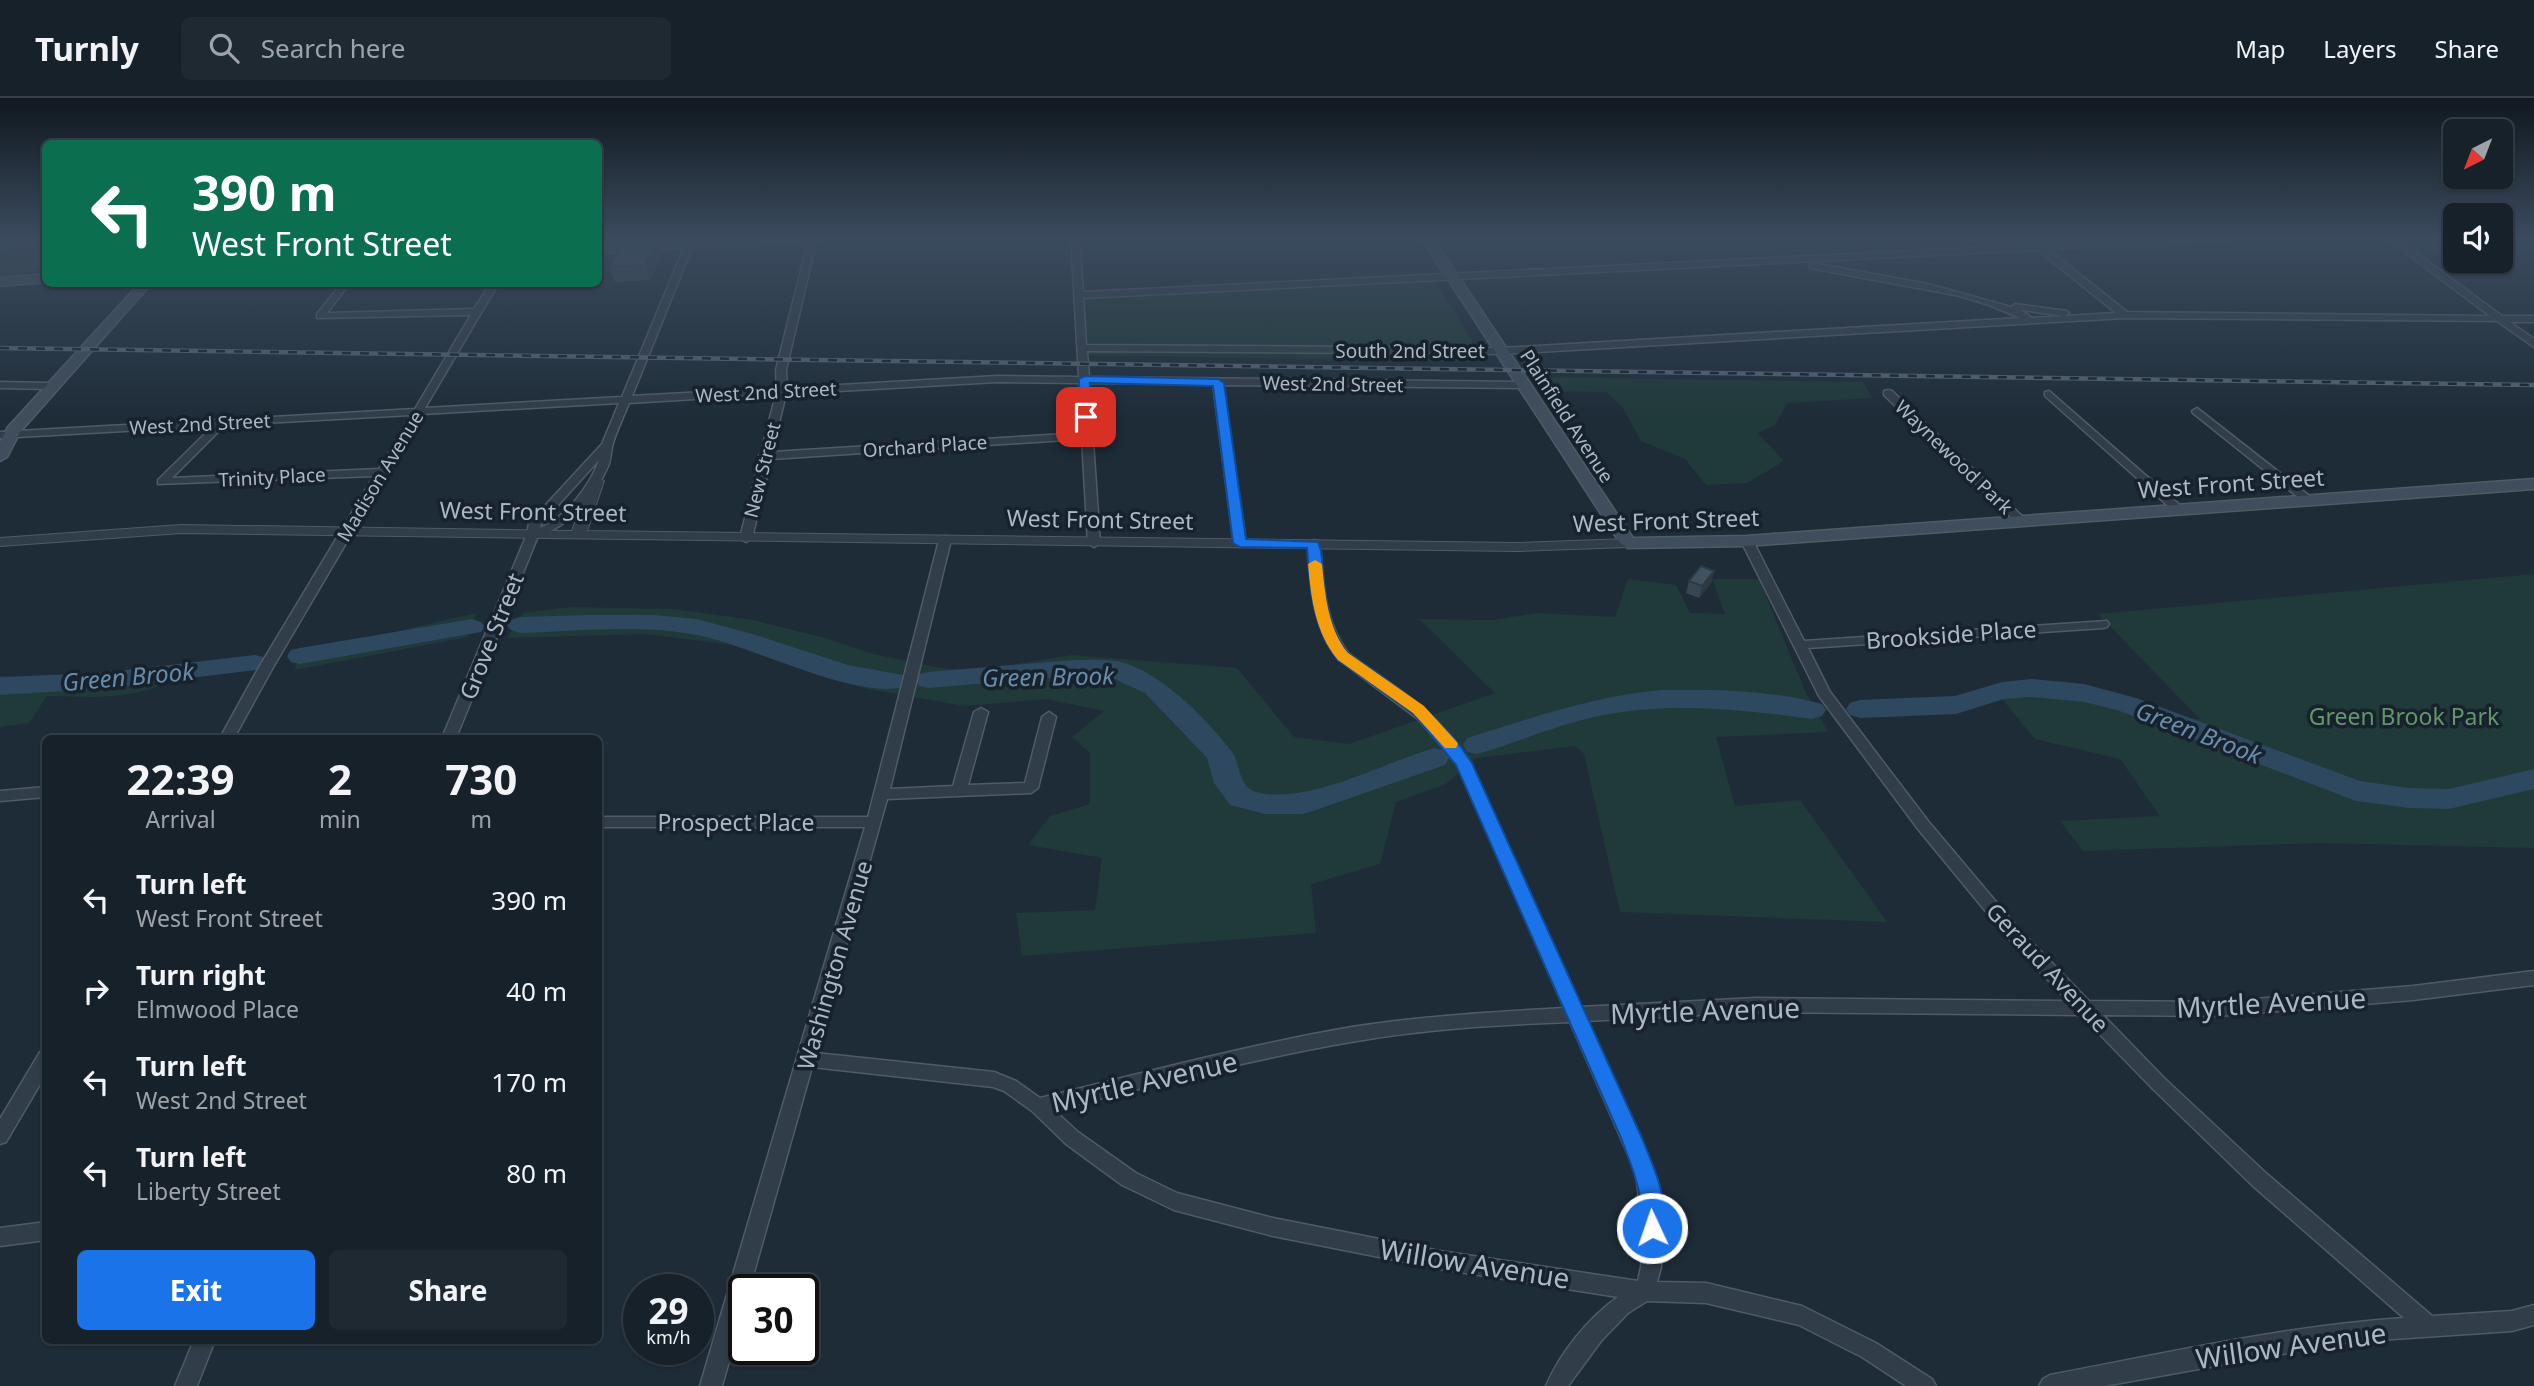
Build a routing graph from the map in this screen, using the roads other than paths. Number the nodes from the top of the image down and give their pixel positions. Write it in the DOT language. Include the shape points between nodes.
graph roads {
  1 [pos="132,298"];
  2 [pos="334,298"];
  3 [pos="485,298"];
  4 [pos="668,298"];
  5 [pos="799,298"];
  6 [pos="1079,298"];
  7 [pos="1467,298"];
  8 [pos="1971,298"];
  9 [pos="2104,298"];
  10 [pos="2471,298"];
  11 [pos="1991,303"];
  12 [pos="477,312"];
  13 [pos="2125,315"];
  14 [pos="2100,317"];
  15 [pos="2499,319"];
  16 [pos="2534,319"];
  17 [pos="2032,322"];
  18 [pos="2534,344"];
  19 [pos="1083,348"];
  20 [pos="1501,351"];
  21 [pos="1085,379"];
  22 [pos="1218,383"];
  23 [pos="0,385"];
  24 [pos="1522,385"];
  25 [pos="51,386"];
  26 [pos="782,391"];
  27 [pos="1888,393"];
  28 [pos="2049,394"];
  29 [pos="626,400"];
  30 [pos="418,411"];
  31 [pos="2197,411"];
  32 [pos="222,424"];
  33 [pos="6,435"];
  34 [pos="1086,436"];
  35 [pos="607,445"];
  36 [pos="764,456"];
  37 [pos="0,457"];
  38 [pos="382,472"];
  39 [pos="597,481"];
  40 [pos="2534,484"];
  41 [pos="2308,500"];
  42 [pos="2179,510"];
  43 [pos="2021,521"];
  44 [pos="347,531"];
  45 [pos="533,534"];
  46 [pos="578,535"];
  47 [pos="746,538"];
  48 [pos="945,540"];
  49 [pos="1747,541"];
  50 [pos="0,542"];
  51 [pos="1094,543"];
  52 [pos="1240,543"];
  53 [pos="1628,543"];
  54 [pos="1314,544"];
  55 [pos="2103,624"];
  56 [pos="1800,645"];
  57 [pos="981,712"];
  58 [pos="1049,718"];
  59 [pos="229,735"];
  60 [pos="450,735"];
  61 [pos="959,791"];
  62 [pos="42,792"];
  63 [pos="882,794"];
  64 [pos="0,796"];
  65 [pos="874,821"];
  66 [pos="602,822"];
  67 [pos="2534,978"];
  68 [pos="2085,1009"];
  69 [pos="1576,1015"];
  70 [pos="808,1059"];
  71 [pos="42,1064"];
  72 [pos="1038,1106"];
  73 [pos="0,1136"];
  74 [pos="42,1232"];
  75 [pos="0,1237"];
  76 [pos="1643,1291"];
  77 [pos="2534,1315"];
  78 [pos="2429,1327"];
  79 [pos="203,1344"];
  80 [pos="186,1386"];
  81 [pos="711,1386"];
  82 [pos="1557,1386"];
  83 [pos="1925,1386"];
  84 [pos="2050,1386"];
  1 -- 25 [label="main road"];
  2 -- 12 [label="street" via="320,316"];
  3 -- 12 [label="street, Madison Avenue"];
  4 -- 29 [label="street"];
  5 -- 26 [label="street, New Street" via="781,370"];
  6 -- 19 [label="street"];
  7 -- 20 [label="main road, Plainfield Avenue"];
  8 -- 11 [label="street"];
  9 -- 13 [label="street"];
  10 -- 15 [label="street"];
  11 -- 14 [label="street"];
  11 -- 17 [label="street"];
  12 -- 30 [label="street, Madison Avenue"];
  13 -- 14 [label="street, South 2nd Street"];
  13 -- 15 [label="street, South 2nd Street"];
  14 -- 17 [label="street, South 2nd Street"];
  15 -- 16 [label="street, South 2nd Street"];
  15 -- 18 [label="street"];
  17 -- 20 [label="street, South 2nd Street"];
  19 -- 20 [label="street, South 2nd Street"];
  19 -- 21 [label="street"];
  20 -- 24 [label="main road, Plainfield Avenue"];
  21 -- 22 [label="street, West 2nd Street"];
  21 -- 26 [label="street, West 2nd Street"];
  21 -- 34 [label="street"];
  22 -- 24 [label="street, West 2nd Street"];
  22 -- 52 [label="street"];
  23 -- 25 [label="street"];
  24 -- 53 [label="main road, Plainfield Avenue"];
  25 -- 33 [label="main road"];
  26 -- 29 [label="street, West 2nd Street"];
  26 -- 36 [label="street, New Street"];
  27 -- 43 [label="street, Waynewood Park"];
  28 -- 42 [label="street"];
  29 -- 30 [label="street, West 2nd Street"];
  29 -- 35 [label="street"];
  30 -- 32 [label="street, West 2nd Street"];
  30 -- 38 [label="street, Madison Avenue"];
  31 -- 41 [label="street"];
  32 -- 33 [label="street, West 2nd Street"];
  32 -- 38 [label="street, Trinity Place" via="162,482"];
  33 -- 37 [label="main road"];
  34 -- 36 [label="street, Orchard Place"];
  34 -- 51 [label="street"];
  35 -- 39 [label="street" via="608,455"];
  35 -- 45 [label="street, Grove Street" via="535,523"];
  36 -- 47 [label="street, New Street"];
  38 -- 44 [label="street, Madison Avenue"];
  39 -- 45 [label="street" via="554,526"];
  39 -- 46 [label="street"];
  40 -- 41 [label="main road, West Front Street"];
  41 -- 42 [label="main road, West Front Street"];
  42 -- 43 [label="main road, West Front Street"];
  43 -- 49 [label="main road, West Front Street"];
  44 -- 45 [label="street, West Front Street"];
  44 -- 50 [label="street, West Front Street" via="181,529"];
  44 -- 59 [label="street, Madison Avenue"];
  45 -- 46 [label="street, West Front Street"];
  45 -- 60 [label="street, Grove Street"];
  46 -- 47 [label="street, West Front Street"];
  47 -- 48 [label="street, West Front Street"];
  48 -- 51 [label="street, West Front Street"];
  48 -- 63 [label="street, Washington Avenue"];
  49 -- 53 [label="main road, West Front Street"];
  49 -- 56 [label="street, Geraud Avenue"];
  51 -- 52 [label="street, West Front Street"];
  52 -- 54 [label="street, West Front Street"];
  53 -- 54 [label="street, West Front Street" via="1517,547"];
  54 -- 69 [label="street" via="1318,591 1334,645 1418,709 1464,763"];
  55 -- 56 [label="street, Brookside Place"];
  56 -- 68 [label="street, Geraud Avenue" via="1824,693 1923,825 2012,932"];
  57 -- 61 [label="street"];
  58 -- 61 [label="street" via="1031,788"];
  61 -- 63 [label="street"];
  62 -- 64 [label="street"];
  63 -- 65 [label="street, Washington Avenue"];
  65 -- 66 [label="street, Prospect Place"];
  65 -- 70 [label="street, Washington Avenue"];
  67 -- 68 [label="street, Myrtle Avenue" via="2218,1009"];
  68 -- 69 [label="street, Myrtle Avenue" via="1756,1005"];
  68 -- 78 [label="street, Geraud Avenue" via="2260,1180"];
  69 -- 72 [label="street, Myrtle Avenue" via="1487,1018 1354,1034"];
  69 -- 76 [label="street" via="1645,1173 1652,1205 1651,1273"];
  70 -- 72 [label="street, Myrtle Avenue" via="994,1080"];
  70 -- 81 [label="street, Washington Avenue"];
  71 -- 73 [label="street"];
  72 -- 76 [label="street, Willow Avenue" via="1129,1180 1174,1201 1273,1227 1402,1252"];
  74 -- 75 [label="street"];
  76 -- 82 [label="street" via="1597,1330"];
  76 -- 83 [label="street, Willow Avenue" via="1706,1293 1802,1316 1869,1350"];
  77 -- 78 [label="street, Willow Avenue"];
  78 -- 84 [label="street, Willow Avenue" via="2337,1334"];
  79 -- 80 [label="street"];
}
